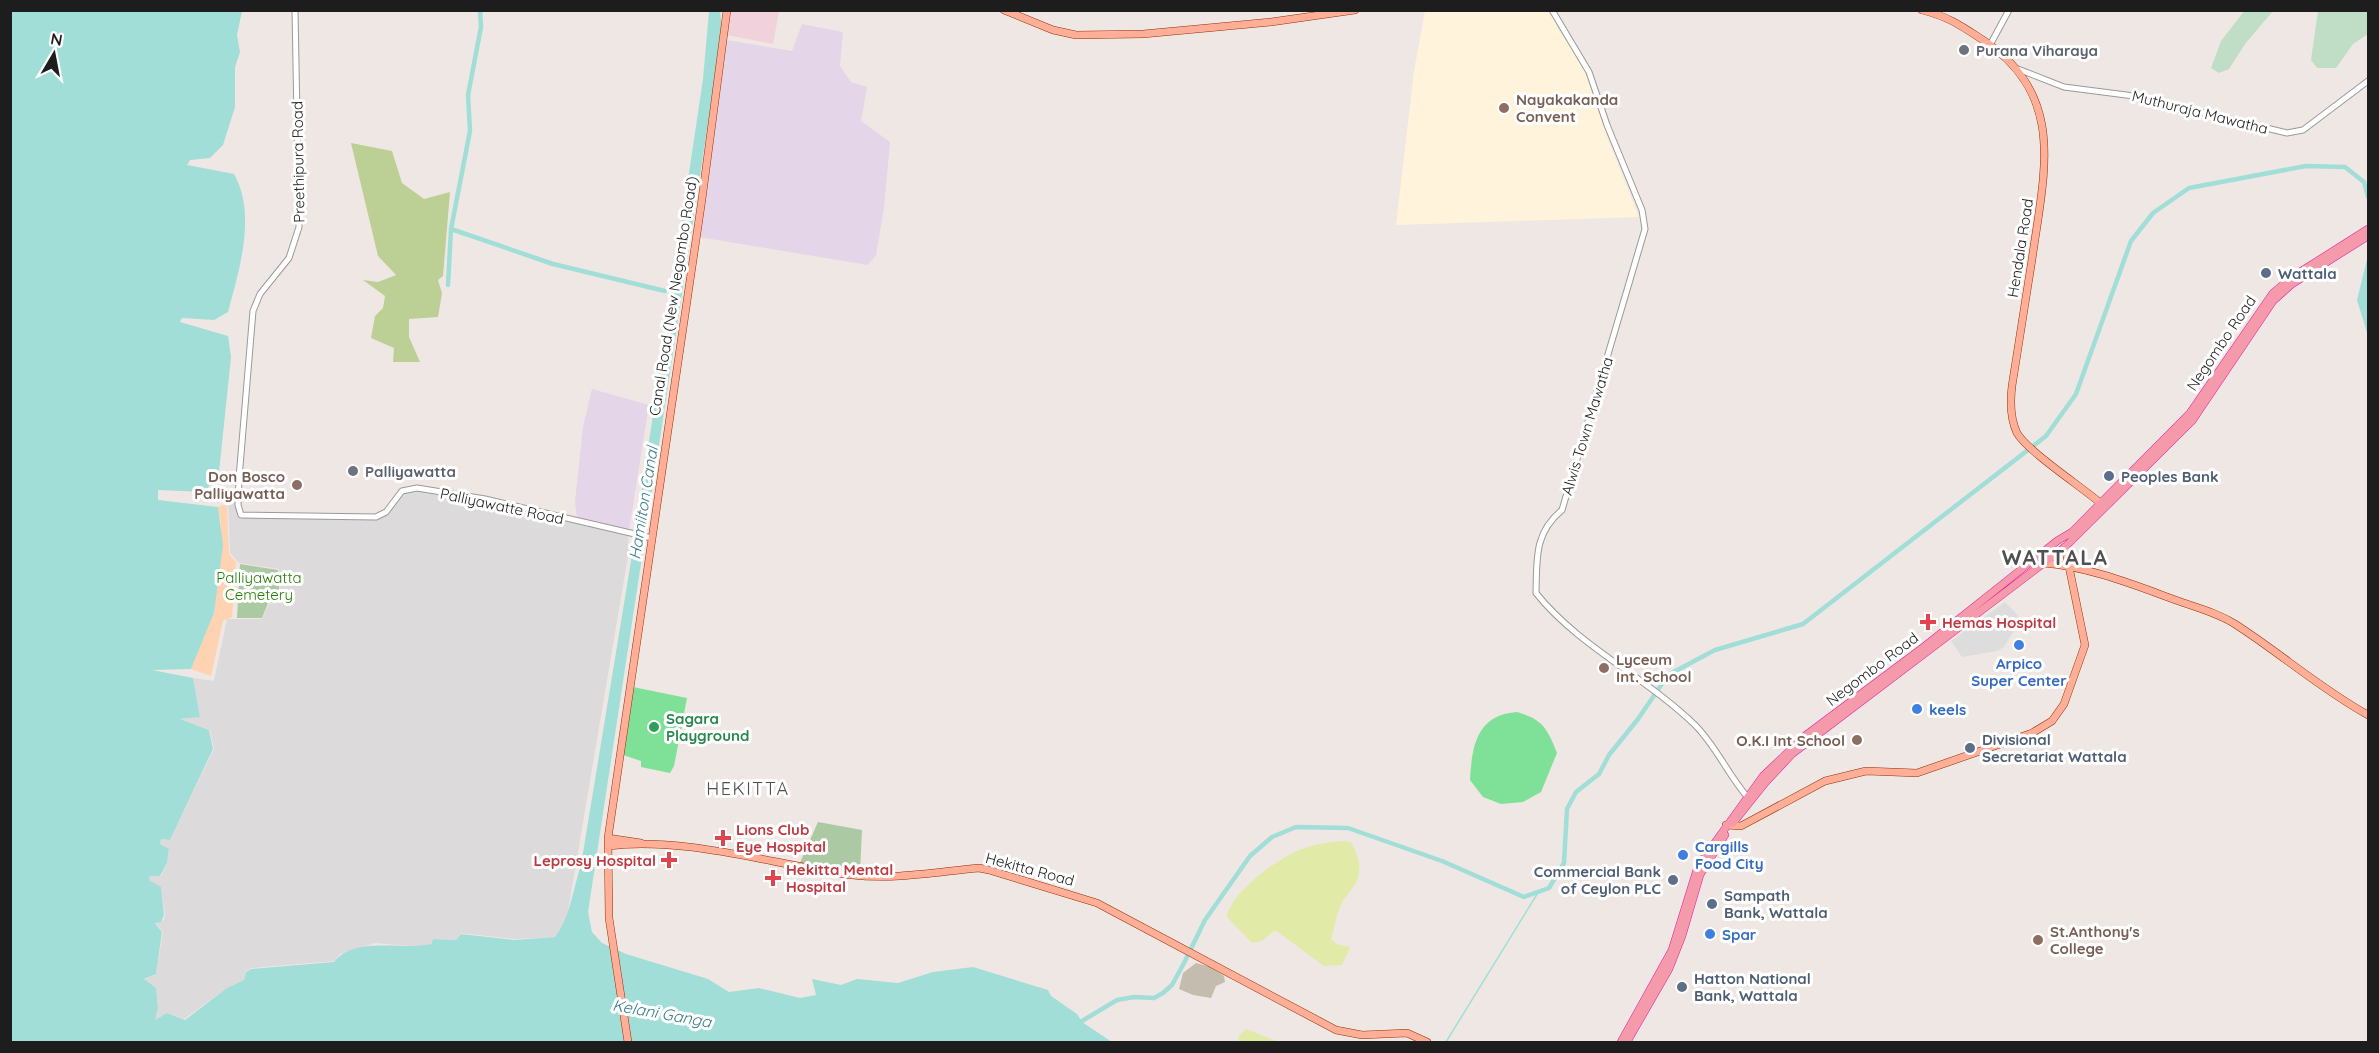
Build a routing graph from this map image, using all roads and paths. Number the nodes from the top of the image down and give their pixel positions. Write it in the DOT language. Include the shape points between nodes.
graph roads {
  1 [pos="295,10"];
  2 [pos="727,10"];
  3 [pos="1004,10"];
  4 [pos="1355,10"];
  5 [pos="1552,10"];
  6 [pos="1922,10"];
  7 [pos="2009,10"];
  8 [pos="1990,45"];
  9 [pos="2019,69"];
  10 [pos="2368,81"];
  11 [pos="2368,232"];
  12 [pos="2104,505"];
  13 [pos="241,515"];
  14 [pos="652,538"];
  15 [pos="2065,547"];
  16 [pos="2043,563"];
  17 [pos="2070,568"];
  18 [pos="2368,714"];
  19 [pos="1749,799"];
  20 [pos="1728,826"];
  21 [pos="608,838"];
  22 [pos="608,846"];
  23 [pos="652,846"];
  24 [pos="628,1042"];
  25 [pos="1427,1042"];
  26 [pos="1621,1042"];
  27 [pos="1628,1042"];
  1 -- 13 [label="street, Preethipura Road" via="299,227 289,258 260,294 253,311 239,478"];
  2 -- 14 [label="main road, Canal Road (New Negombo Road)"];
  3 -- 4 [label="main road" via="1076,35 1143,34"];
  5 -- 19 [label="street, Alwis Town Mawatha" via="1589,72 1642,210 1645,229 1562,510 1547,523 1539,541 1536,593 1552,611 1696,726"];
  6 -- 8 [label="main road, Hendala Road" via="1948,17"];
  7 -- 8 [label="street"];
  8 -- 9 [label="main road, Hendala Road"];
  9 -- 10 [label="street, Muthuraja Mawatha" via="2064,87 2134,96 2287,133 2302,130"];
  9 -- 12 [label="main road, Hendala Road" via="2034,97 2044,129 2045,170 2010,405 2018,434 2027,444"];
  11 -- 12 [label="highway, Negombo Road" via="2292,277 2273,293 2190,413"];
  12 -- 15 [label="highway, Negombo Road"];
  12 -- 19 [label="highway, Negombo Road" via="1798,741"];
  13 -- 14 [label="street, Palliyawatte Road" via="375,518 386,512 402,490 415,488 485,499"];
  14 -- 21 [label="main road, Canal Road (New Negombo Road)"];
  15 -- 16 [label="highway, Negombo Road"];
  15 -- 17 [label="main road"];
  16 -- 17 [label="main road"];
  16 -- 19 [label="highway, Negombo Road" via="1830,724 1782,764"];
  17 -- 18 [label="main road" via="2141,587 2222,617"];
  17 -- 20 [label="main road" via="2085,645 2064,704 2052,721 2032,733 1917,772 1866,771 1825,781 1742,826"];
  19 -- 20 [label="highway, Negombo Road"];
  20 -- 26 [label="highway, Negombo Road" via="1698,866 1669,956"];
  20 -- 27 [label="highway, Negombo Road" via="1700,875 1673,960"];
  21 -- 22 [label="main road, Canal Road (New Negombo Road)"];
  21 -- 23 [label="main road, Hekitta Road"];
  22 -- 23 [label="main road, Hekitta Road"];
  22 -- 24 [label="main road, Canal Road (New Negombo Road)" via="608,907"];
  23 -- 25 [label="main road, Hekitta Road" via="724,852 854,875 891,877 989,870 1089,899 1336,1030 1362,1035 1407,1033"];
}
